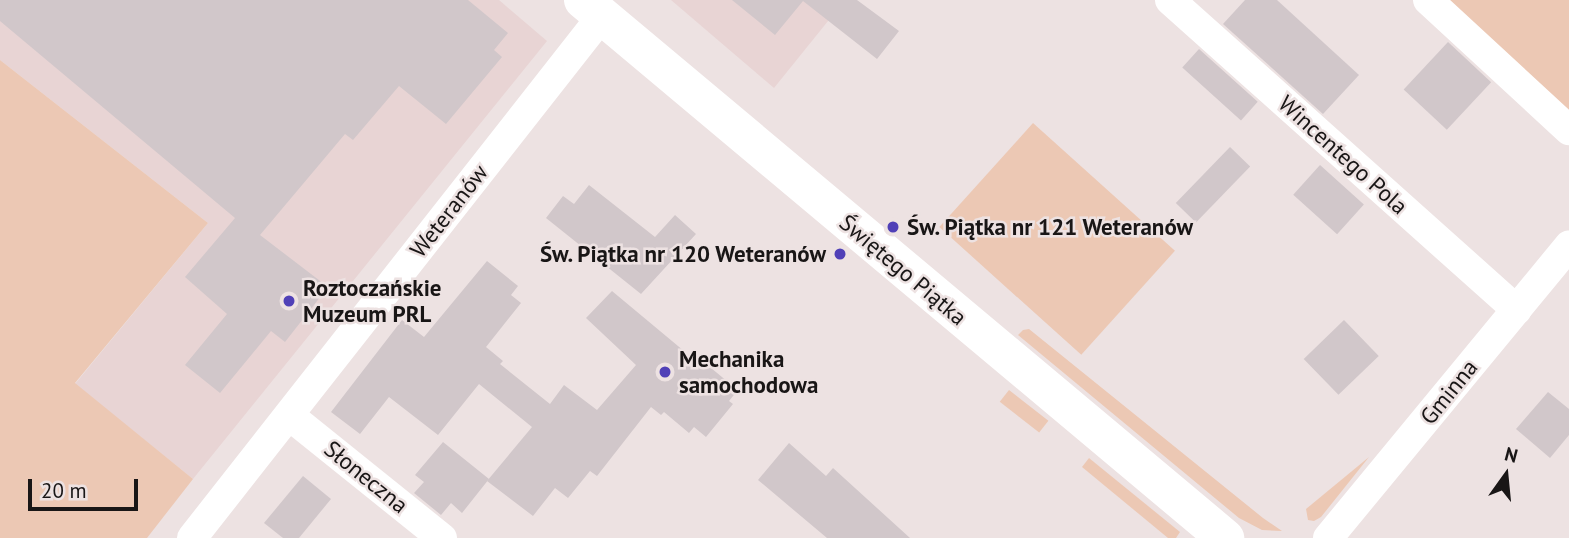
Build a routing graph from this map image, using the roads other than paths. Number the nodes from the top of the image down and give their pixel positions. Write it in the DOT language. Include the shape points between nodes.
graph roads {
  1 [pos="1170,0"];
  2 [pos="1428,0"];
  3 [pos="593,8"];
  4 [pos="1569,130"];
  5 [pos="1569,246"];
  6 [pos="1517,310"];
  7 [pos="290,416"];
  8 [pos="192,538"];
  9 [pos="442,538"];
  10 [pos="1225,538"];
  11 [pos="1328,538"];
  1 -- 6 [label="street, Wincentego Pola"];
  2 -- 4 [label="street"];
  3 -- 7 [label="street, Weteranów"];
  3 -- 10 [label="street, Świętego Piątka"];
  5 -- 6 [label="street, Gminna"];
  6 -- 11 [label="street, Gminna"];
  7 -- 8 [label="street, Weteranów"];
  7 -- 9 [label="street, Słoneczna"];
}
